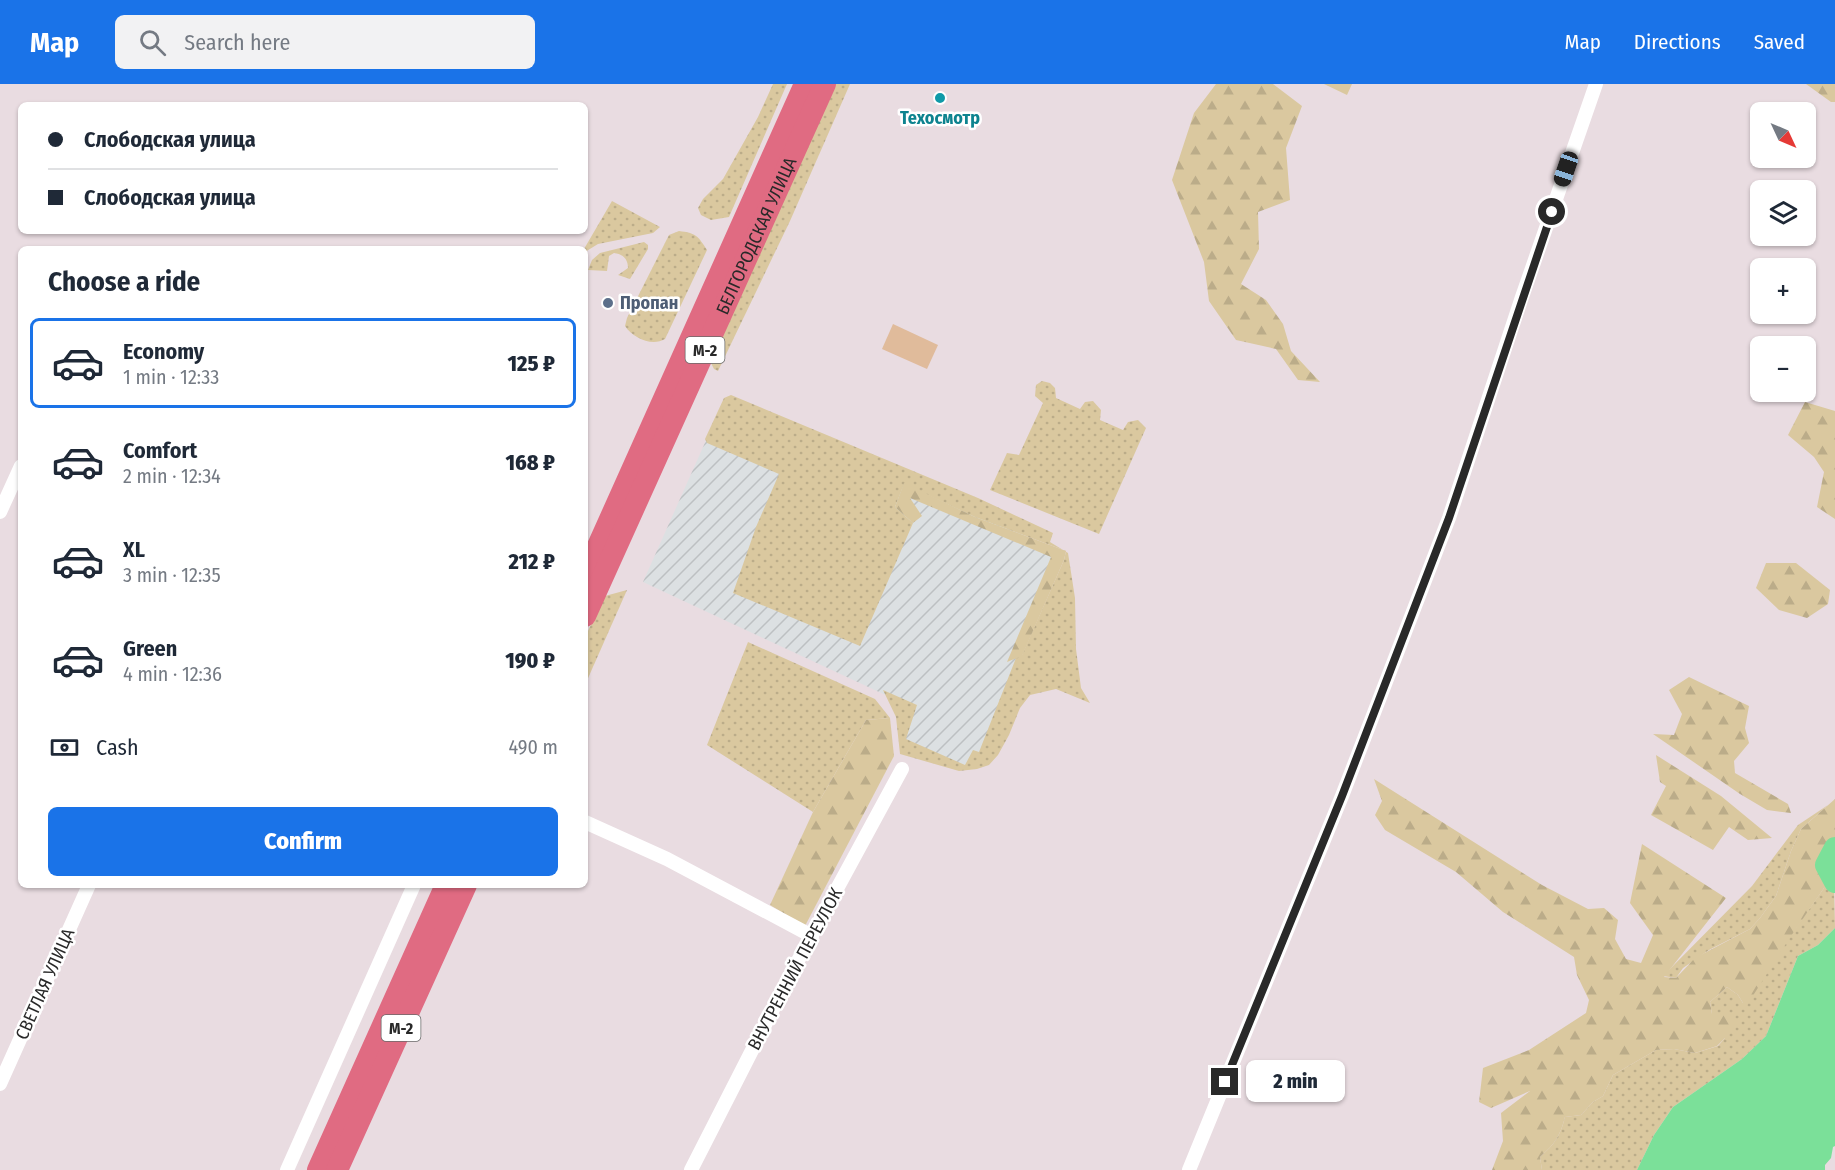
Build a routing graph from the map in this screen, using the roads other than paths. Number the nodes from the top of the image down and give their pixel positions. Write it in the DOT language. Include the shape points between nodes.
graph roads {
  1 [pos="805,84"];
  2 [pos="825,84"];
  3 [pos="1596,84"];
  4 [pos="18,473"];
  5 [pos="0,512"];
  6 [pos="588,564"];
  7 [pos="588,609"];
  8 [pos="903,769"];
  9 [pos="588,823"];
  10 [pos="88,888"];
  11 [pos="413,888"];
  12 [pos="445,888"];
  13 [pos="465,888"];
  14 [pos="812,936"];
  15 [pos="0,1084"];
  16 [pos="287,1170"];
  17 [pos="318,1170"];
  18 [pos="337,1170"];
  19 [pos="691,1170"];
  20 [pos="1189,1170"];
  1 -- 6 [label="main road, БЕЛГОРОДСКАЯ УЛИЦА / М-2"];
  2 -- 7 [label="main road, БЕЛГОРОДСКАЯ УЛИЦА / М-2"];
  3 -- 20 [label="street" via="1449,518 1342,796"];
  4 -- 5 [label="street"];
  8 -- 14 [label="street, ВНУТРЕННИЙ ПЕРЕУЛОК"];
  9 -- 14 [label="street" via="668,859"];
  10 -- 15 [label="street, СВЕТЛАЯ УЛИЦА"];
  11 -- 16 [label="street"];
  12 -- 17 [label="main road, М-2"];
  13 -- 18 [label="main road, М-2"];
  14 -- 19 [label="street, ВНУТРЕННИЙ ПЕРЕУЛОК"];
}
